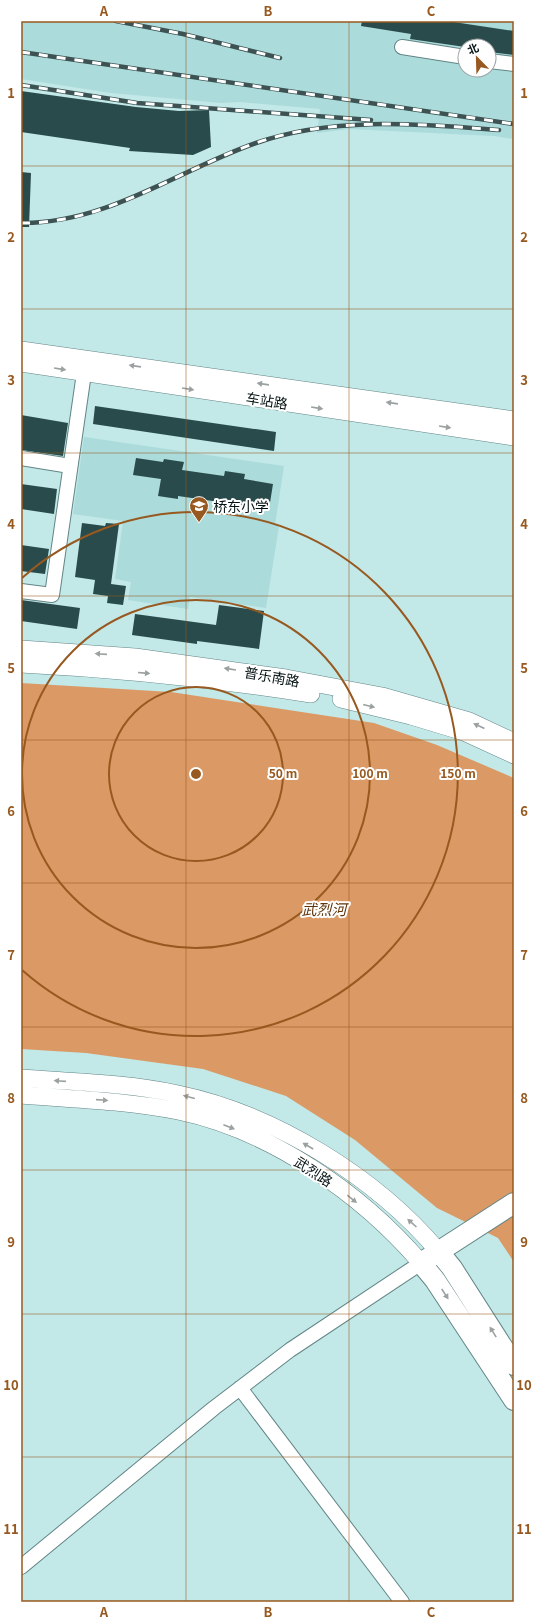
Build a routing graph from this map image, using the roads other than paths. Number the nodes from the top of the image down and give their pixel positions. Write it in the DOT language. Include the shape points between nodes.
graph roads {
  1 [pos="402,47"];
  2 [pos="457,56"];
  3 [pos="497,62"];
  4 [pos="514,64"];
  5 [pos="21,350"];
  6 [pos="21,364"];
  7 [pos="84,373"];
  8 [pos="514,420"];
  9 [pos="514,438"];
  10 [pos="21,458"];
  11 [pos="70,466"];
  12 [pos="21,591"];
  13 [pos="21,649"];
  14 [pos="21,664"];
  15 [pos="514,742"];
  16 [pos="514,755"];
  17 [pos="21,1078"];
  18 [pos="21,1095"];
  19 [pos="514,1203"];
  20 [pos="439,1252"];
  21 [pos="421,1263"];
  22 [pos="514,1365"];
  23 [pos="240,1388"];
  24 [pos="514,1400"];
  25 [pos="21,1567"];
  26 [pos="402,1602"];
  1 -- 2 [label="street"];
  3 -- 4 [label="street"];
  8 -- 5 [label="main road, 车站路, one-way"];
  6 -- 7 [label="main road, 车站路, one-way"];
  7 -- 9 [label="main road, 车站路, one-way"];
  7 -- 11 [label="street"];
  10 -- 11 [label="street"];
  11 -- 12 [label="street" via="52,595"];
  15 -- 13 [label="main road, 普乐南路, one-way" via="469,721 382,696 286,678 135,657"];
  14 -- 16 [label="main road, 普乐南路, one-way" via="180,676 332,697 464,732"];
  20 -- 17 [label="main road, 武烈路, one-way" via="423,1233 390,1203 342,1166 266,1122 225,1106 178,1094 120,1086"];
  18 -- 21 [label="main road, 武烈路, one-way" via="121,1102 179,1112 225,1125 266,1142 330,1180 380,1222"];
  19 -- 20 [label="highway"];
  20 -- 21 [label="highway"];
  22 -- 20 [label="highway, 武烈路, one-way"];
  21 -- 23 [label="street" via="290,1350"];
  21 -- 24 [label="highway, 武烈路, one-way" via="435,1280"];
  23 -- 25 [label="street"];
  23 -- 26 [label="street"];
}
